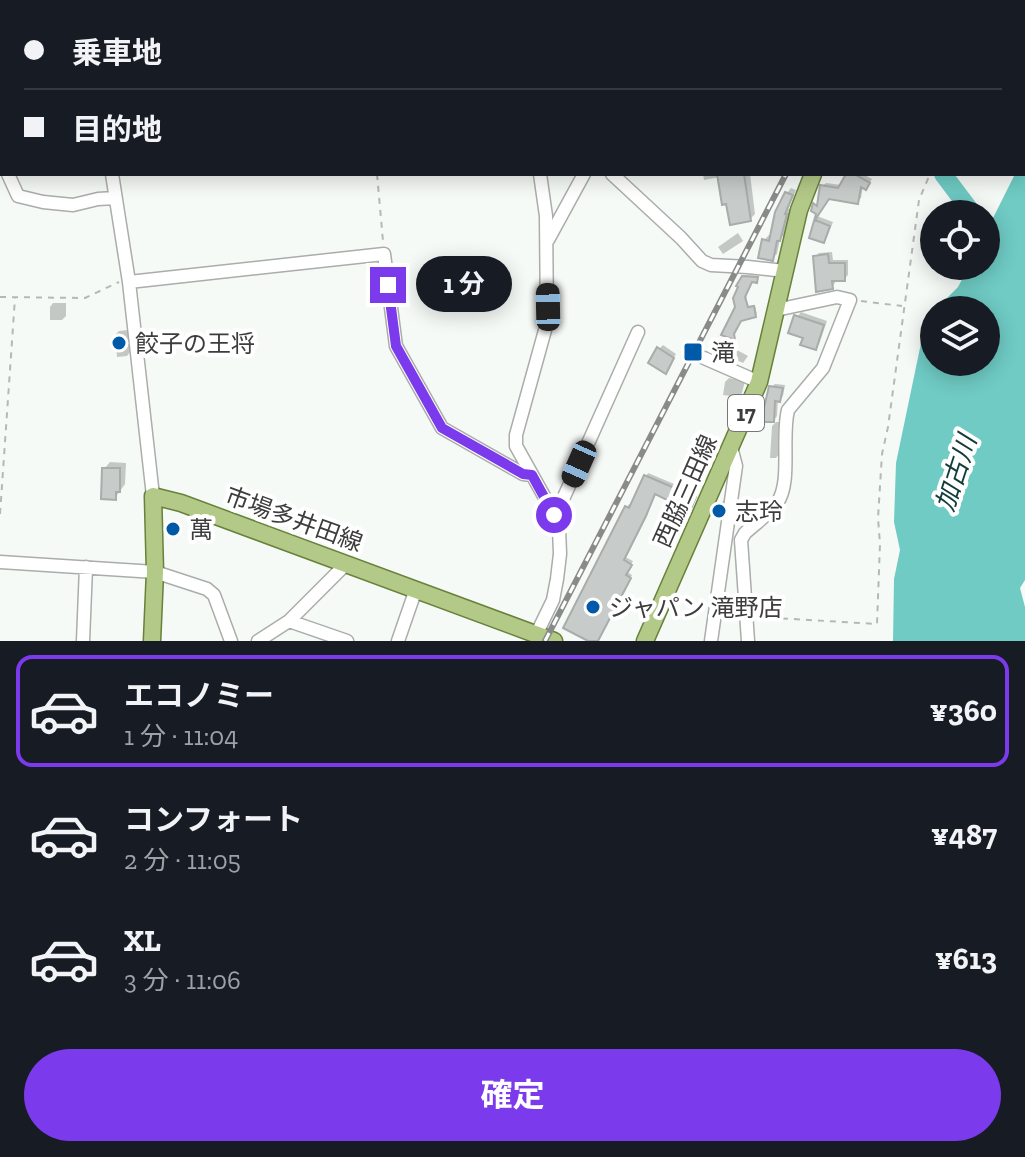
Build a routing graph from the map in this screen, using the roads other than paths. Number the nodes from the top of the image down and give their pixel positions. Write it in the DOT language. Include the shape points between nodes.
graph roads {
  1 [pos="9,176"];
  2 [pos="112,176"];
  3 [pos="540,176"];
  4 [pos="583,176"];
  5 [pos="614,176"];
  6 [pos="812,176"];
  7 [pos="115,198"];
  8 [pos="546,243"];
  9 [pos="785,271"];
  10 [pos="128,280"];
  11 [pos="776,310"];
  12 [pos="638,332"];
  13 [pos="704,358"];
  14 [pos="759,382"];
  15 [pos="731,447"];
  16 [pos="532,475"];
  17 [pos="153,496"];
  18 [pos="555,517"];
  19 [pos="0,562"];
  20 [pos="347,563"];
  21 [pos="86,567"];
  22 [pos="155,572"];
  23 [pos="416,589"];
  24 [pos="289,621"];
  25 [pos="536,635"];
  26 [pos="83,641"];
  27 [pos="152,641"];
  28 [pos="231,641"];
  29 [pos="258,641"];
  30 [pos="347,641"];
  31 [pos="398,641"];
  32 [pos="554,641"];
  33 [pos="645,641"];
  34 [pos="711,641"];
  35 [pos="748,641"];
  1 -- 7 [label="street" via="18,196 31,199 73,205"];
  2 -- 7 [label="street"];
  3 -- 8 [label="street"];
  4 -- 8 [label="street"];
  5 -- 9 [label="street" via="702,261"];
  6 -- 9 [label="main road, 西脇三田線 / 17"];
  7 -- 10 [label="street"];
  8 -- 16 [label="street" via="547,323 516,435 516,446"];
  9 -- 11 [label="main road, 西脇三田線 / 17"];
  10 -- 16 [label="street" via="384,254 396,346 442,428"];
  10 -- 17 [label="street"];
  11 -- 14 [label="main road, 西脇三田線 / 17"];
  11 -- 35 [label="street" via="837,297 850,300 823,368 788,410 786,481 778,503 741,540"];
  12 -- 18 [label="street"];
  13 -- 14 [label="street"];
  14 -- 15 [label="main road, 西脇三田線 / 17"];
  15 -- 33 [label="main road, 西脇三田線 / 17"];
  15 -- 34 [label="street" via="736,466"];
  16 -- 18 [label="street"];
  17 -- 20 [label="main road, 市場多井田線"];
  17 -- 22 [label="main road"];
  18 -- 25 [label="street" via="557,579"];
  19 -- 21 [label="street"];
  20 -- 23 [label="main road, 市場多井田線"];
  20 -- 24 [label="street"];
  21 -- 22 [label="street"];
  21 -- 26 [label="street"];
  22 -- 27 [label="main road"];
  22 -- 28 [label="street" via="214,595"];
  23 -- 25 [label="main road, 市場多井田線"];
  23 -- 31 [label="street"];
  24 -- 29 [label="street"];
  24 -- 30 [label="street"];
  25 -- 32 [label="main road, 市場多井田線"];
}
